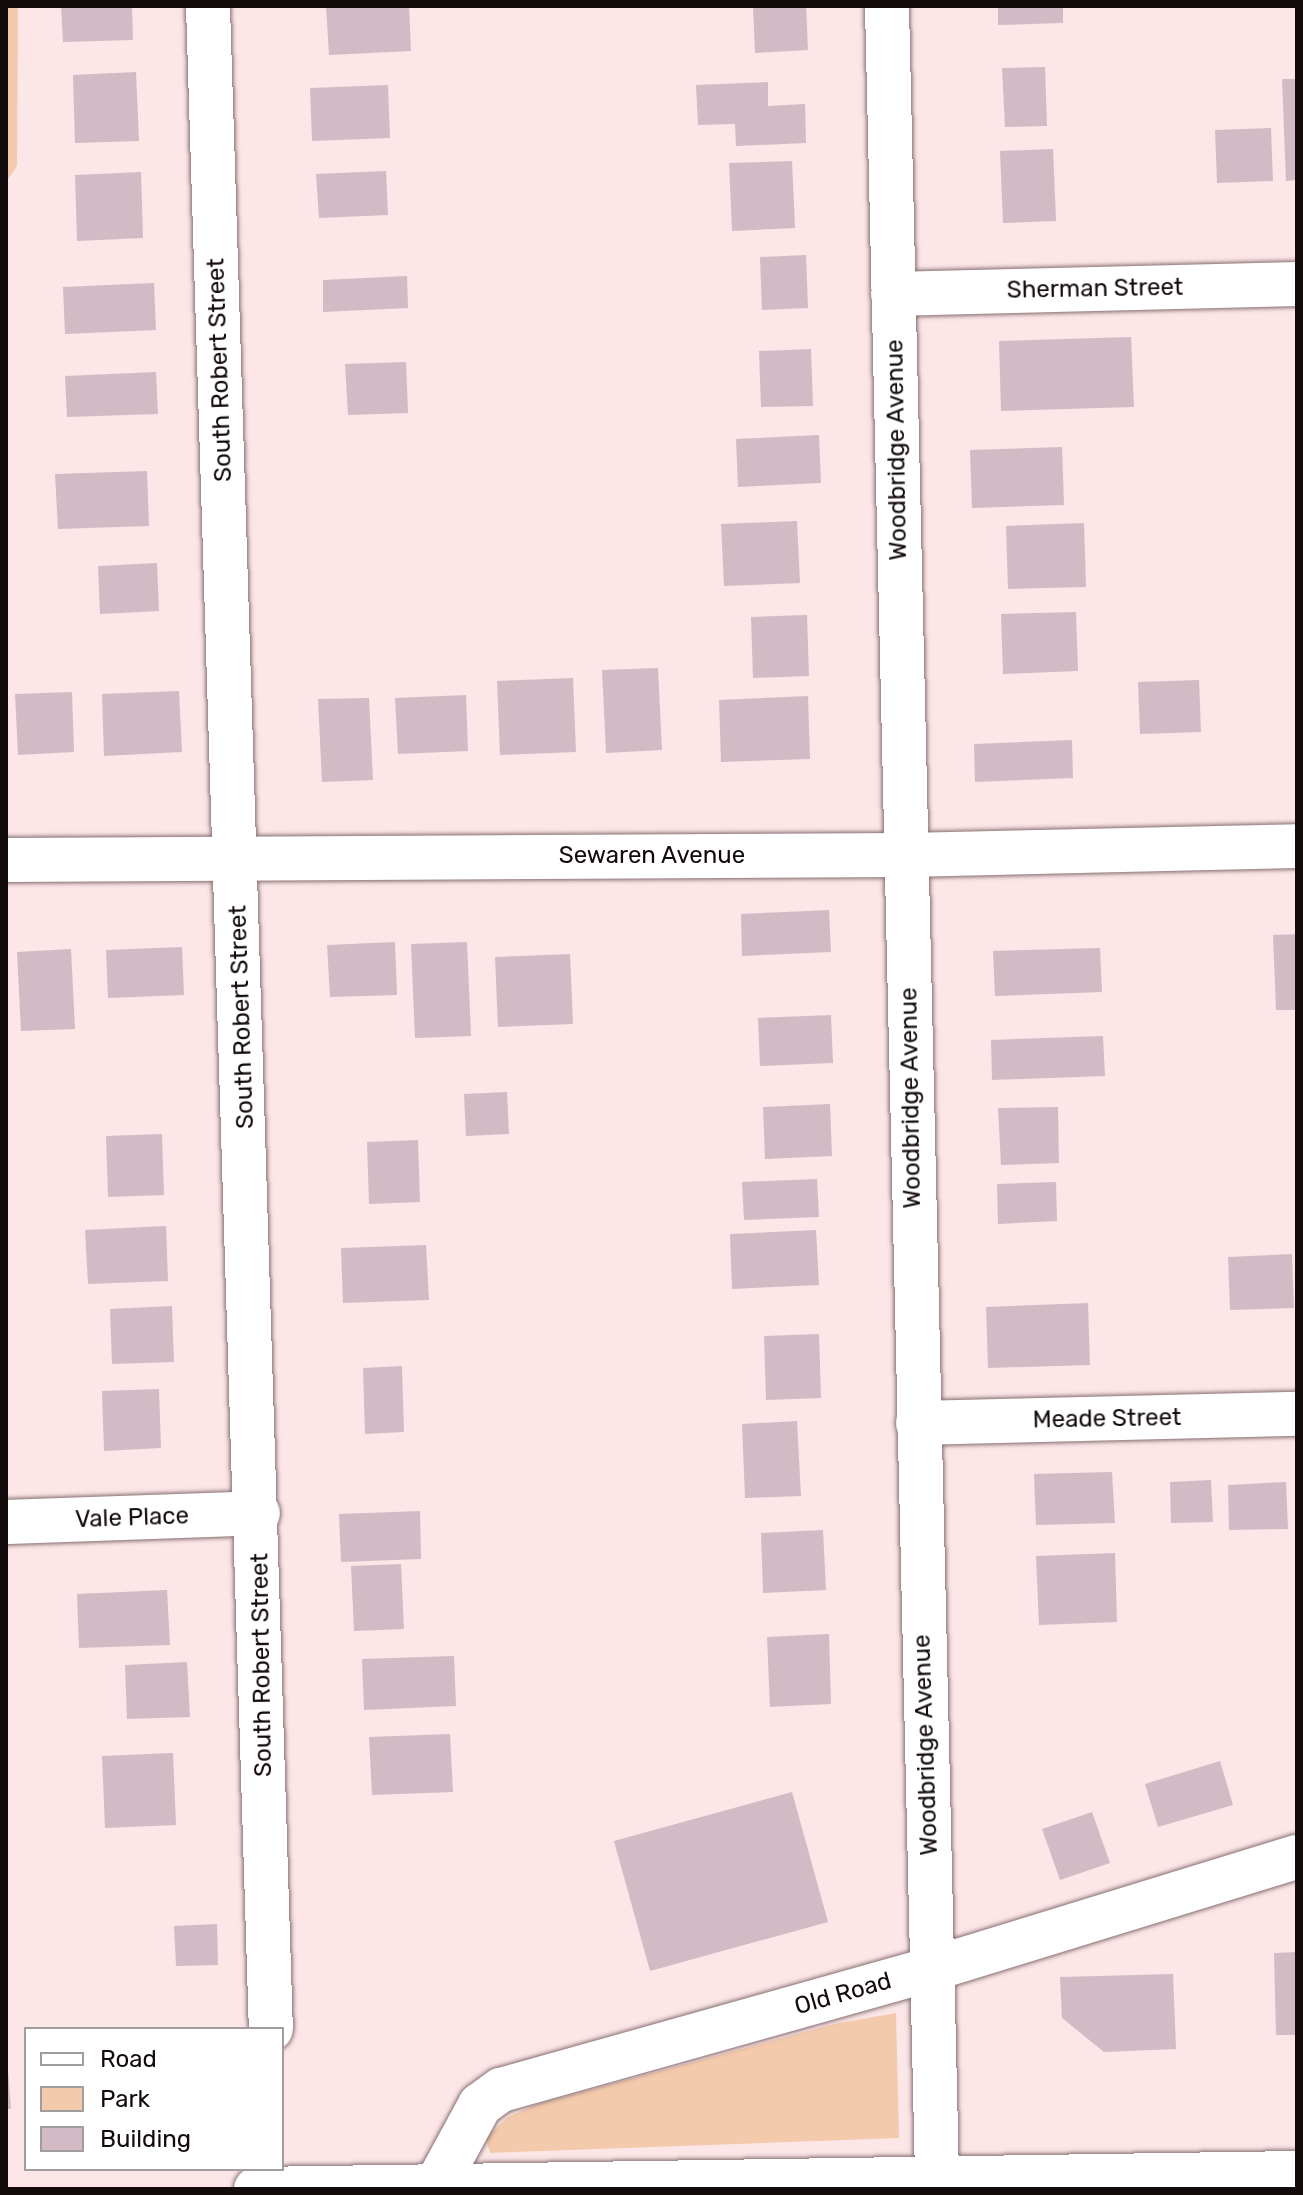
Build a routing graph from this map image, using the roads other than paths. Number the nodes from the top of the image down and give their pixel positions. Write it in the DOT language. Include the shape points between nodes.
graph roads {
  1 [pos="208,6"];
  2 [pos="887,6"];
  3 [pos="1297,284"];
  4 [pos="893,294"];
  5 [pos="1297,846"];
  6 [pos="906,855"];
  7 [pos="237,859"];
  8 [pos="6,860"];
  9 [pos="1297,1414"];
  10 [pos="918,1423"];
  11 [pos="258,1513"];
  12 [pos="6,1522"];
  13 [pos="1297,1857"];
  14 [pos="932,1969"];
  15 [pos="271,2027"];
  16 [pos="1297,2173"];
  17 [pos="937,2184"];
  18 [pos="436,2186"];
  19 [pos="258,2189"];
  1 -- 7 [label="street, South Robert Street"];
  2 -- 4 [label="street, Woodbridge Avenue"];
  3 -- 4 [label="street, Sherman Street"];
  4 -- 6 [label="street, Woodbridge Avenue"];
  5 -- 6 [label="street, Sewaren Avenue"];
  6 -- 7 [label="street, Sewaren Avenue"];
  6 -- 10 [label="street, Woodbridge Avenue"];
  7 -- 8 [label="street, Sewaren Avenue"];
  7 -- 11 [label="street, South Robert Street"];
  9 -- 10 [label="street, Meade Street"];
  10 -- 14 [label="street, Woodbridge Avenue"];
  11 -- 12 [label="street, Vale Place"];
  11 -- 15 [label="street, South Robert Street"];
  13 -- 14 [label="street, Old Road"];
  14 -- 17 [label="street, Woodbridge Avenue"];
  14 -- 18 [label="street, Old Road" via="501,2090 480,2105"];
  16 -- 17 [label="street"];
  17 -- 18 [label="street"];
  18 -- 19 [label="street"];
}
